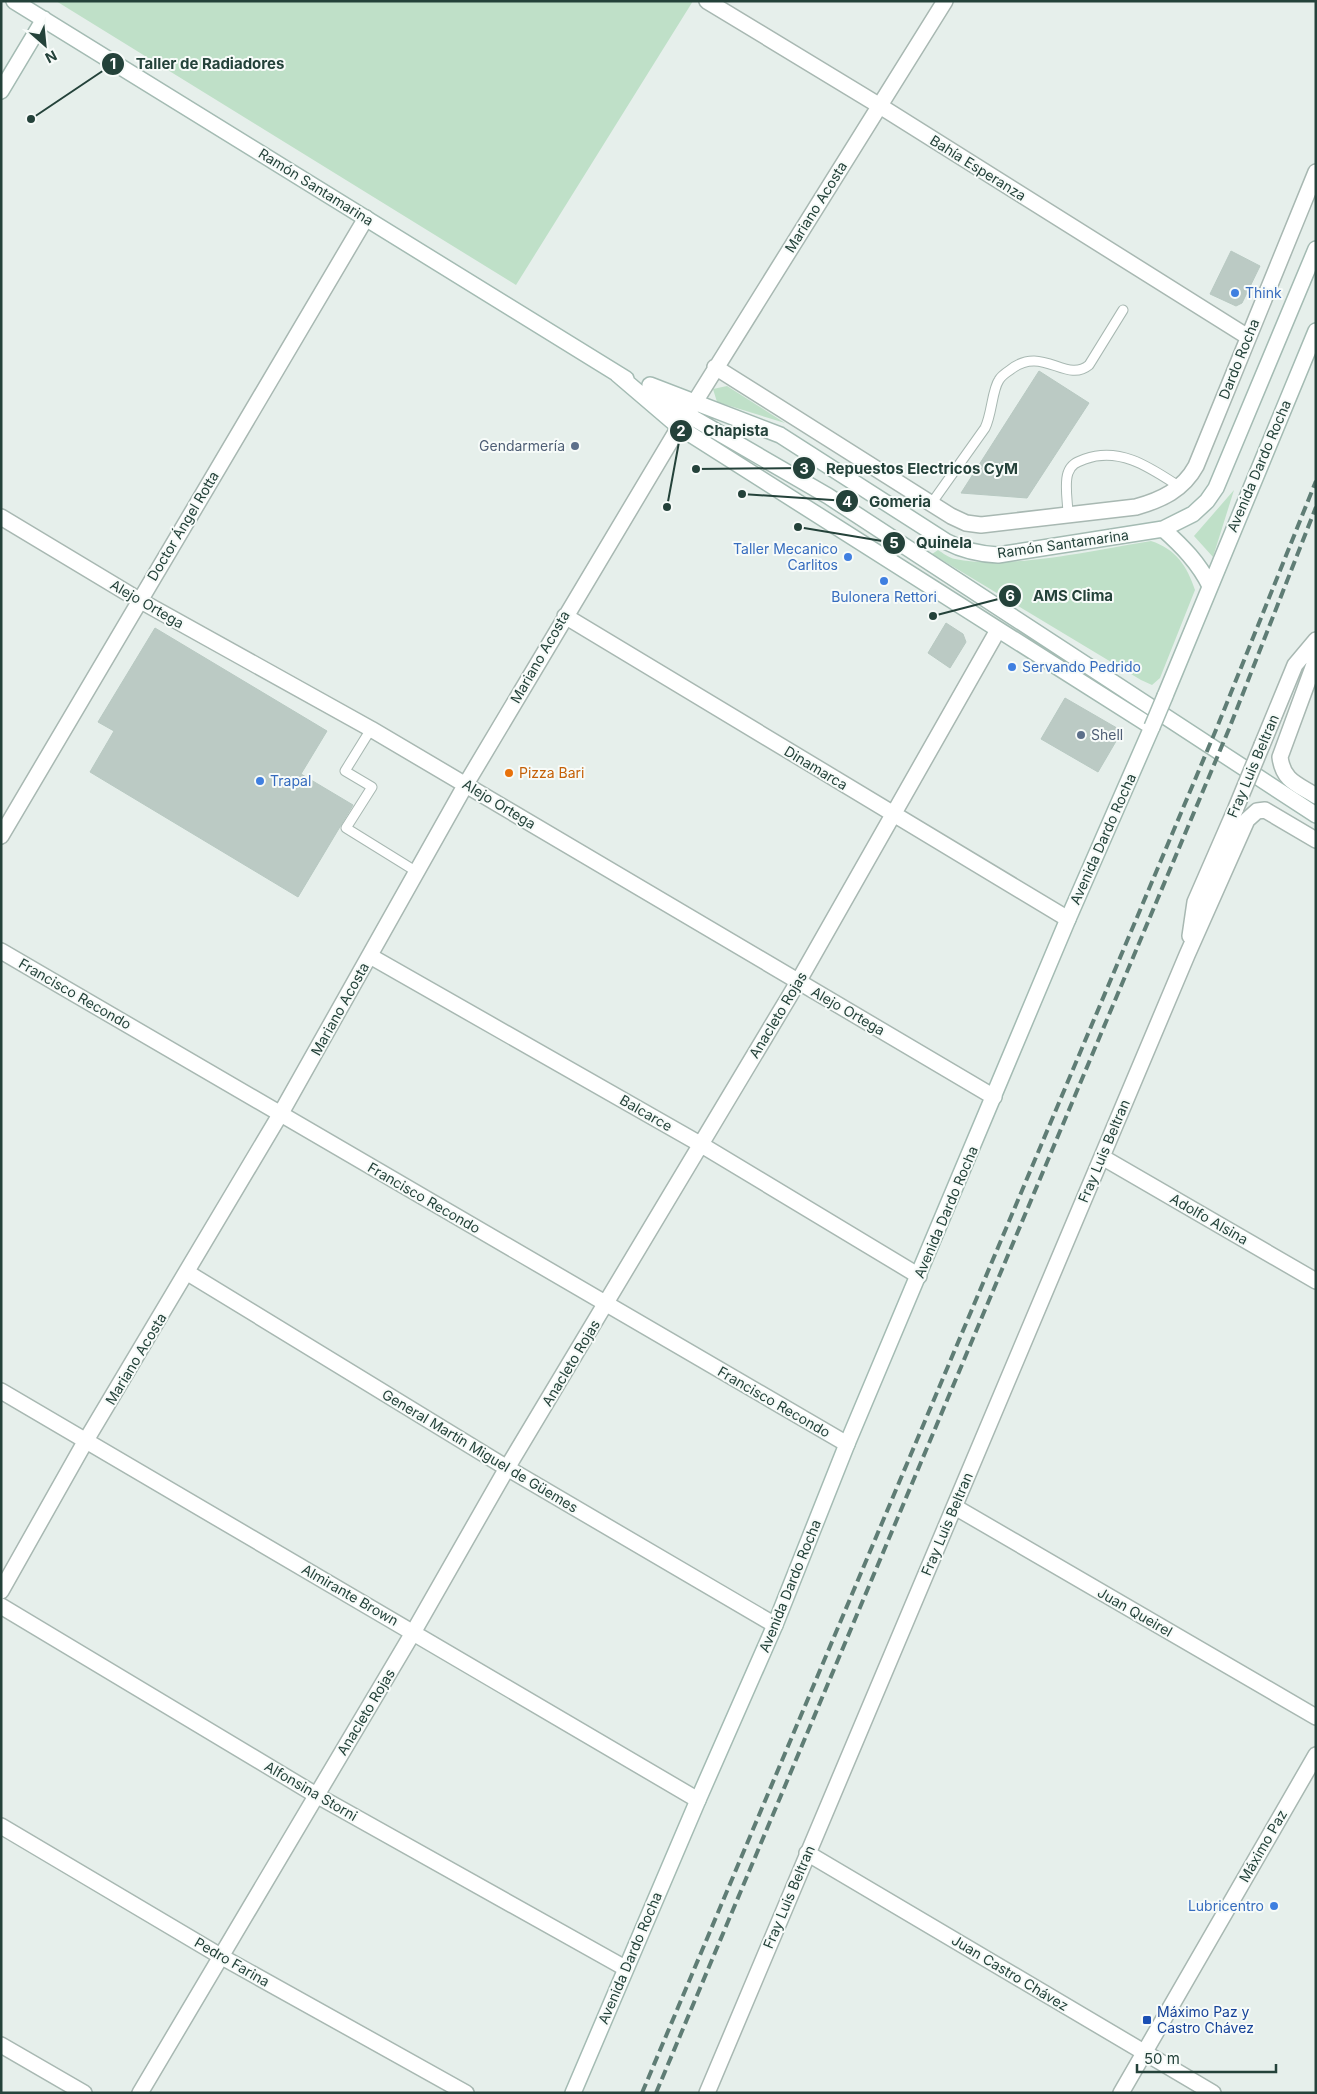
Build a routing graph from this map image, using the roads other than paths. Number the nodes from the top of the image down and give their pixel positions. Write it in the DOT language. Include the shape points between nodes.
graph roads {
  1 [pos="14,1"];
  2 [pos="707,1"];
  3 [pos="945,1"];
  4 [pos="44,20"];
  5 [pos="1,91"];
  6 [pos="880,106"];
  7 [pos="1316,172"];
  8 [pos="366,218"];
  9 [pos="1316,249"];
  10 [pos="1123,310"];
  11 [pos="1316,331"];
  12 [pos="1248,338"];
  13 [pos="715,366"];
  14 [pos="617,374"];
  15 [pos="695,400"];
  16 [pos="683,421"];
  17 [pos="1180,487"];
  18 [pos="1154,502"];
  19 [pos="932,504"];
  20 [pos="1068,515"];
  21 [pos="1,517"];
  22 [pos="1162,529"];
  23 [pos="1210,586"];
  24 [pos="139,600"];
  25 [pos="564,616"];
  26 [pos="998,630"];
  27 [pos="1316,640"];
  28 [pos="1316,659"];
  29 [pos="1152,727"];
  30 [pos="371,728"];
  31 [pos="466,784"];
  32 [pos="1316,796"];
  33 [pos="893,815"];
  34 [pos="1316,815"];
  35 [pos="1,836"];
  36 [pos="1316,840"];
  37 [pos="417,872"];
  38 [pos="1068,919"];
  39 [pos="1,951"];
  40 [pos="1187,955"];
  41 [pos="370,956"];
  42 [pos="798,982"];
  43 [pos="994,1097"];
  44 [pos="281,1113"];
  45 [pos="700,1144"];
  46 [pos="1102,1157"];
  47 [pos="188,1274"];
  48 [pos="920,1276"];
  49 [pos="1316,1281"];
  50 [pos="606,1304"];
  51 [pos="1,1391"];
  52 [pos="85,1442"];
  53 [pos="848,1444"];
  54 [pos="507,1468"];
  55 [pos="954,1508"];
  56 [pos="1,1591"];
  57 [pos="1,1606"];
  58 [pos="775,1625"];
  59 [pos="414,1631"];
  60 [pos="1316,1717"];
  61 [pos="1316,1755"];
  62 [pos="316,1795"];
  63 [pos="698,1800"];
  64 [pos="1,1826"];
  65 [pos="807,1853"];
  66 [pos="222,1956"];
  67 [pos="625,1968"];
  68 [pos="1,2045"];
  69 [pos="1144,2052"];
  70 [pos="84,2093"];
  71 [pos="140,2093"];
  72 [pos="466,2093"];
  73 [pos="573,2093"];
  74 [pos="707,2093"];
  75 [pos="1121,2093"];
  76 [pos="1213,2093"];
  1 -- 4 [label="street, Ramón Santamarina"];
  2 -- 6 [label="street, Bahía Esperanza"];
  3 -- 6 [label="street, Mariano Acosta"];
  4 -- 5 [label="street"];
  4 -- 8 [label="street, Ramón Santamarina"];
  6 -- 12 [label="street, Bahía Esperanza"];
  6 -- 13 [label="street, Mariano Acosta"];
  7 -- 12 [label="street, Dardo Rocha"];
  8 -- 14 [label="street, Ramón Santamarina"];
  8 -- 24 [label="street, Doctor Ángel Rotta"];
  9 -- 22 [label="street" via="1216,488 1193,514"];
  10 -- 19 [label="lane" via="1082,371 1034,360 1016,365 998,379 985,428"];
  11 -- 23 [label="street, Avenida Dardo Rocha"];
  12 -- 17 [label="street, Dardo Rocha" via="1196,466"];
  13 -- 15 [label="street, Mariano Acosta"];
  13 -- 19 [label="street, Ramón Santamarina"];
  14 -- 15 [label="street, Ramón Santamarina"];
  14 -- 16 [label="street, Ramón Santamarina"];
  15 -- 16 [label="street, Mariano Acosta"];
  15 -- 22 [label="street, Ramón Santamarina" via="780,435 947,542 978,554 1016,553"];
  16 -- 25 [label="street, Mariano Acosta"];
  16 -- 26 [label="street, Ramón Santamarina"];
  16 -- 34 [label="street, Ramón Santamarina" via="828,496"];
  17 -- 18 [label="street, Dardo Rocha"];
  17 -- 20 [label="lane" via="1128,458 1112,454 1088,458 1073,464 1068,474"];
  18 -- 20 [label="street, Ramón Santamarina"];
  19 -- 20 [label="street, Ramón Santamarina" via="966,523 981,525"];
  21 -- 24 [label="street, Alejo Ortega"];
  22 -- 23 [label="street" via="1184,548"];
  23 -- 29 [label="street, Avenida Dardo Rocha, bridge"];
  24 -- 30 [label="street, Alejo Ortega"];
  24 -- 35 [label="street, Doctor Ángel Rotta"];
  25 -- 31 [label="street, Mariano Acosta"];
  25 -- 33 [label="street, Dinamarca"];
  26 -- 29 [label="street, Ramón Santamarina"];
  26 -- 33 [label="street, Anacleto Rojas"];
  27 -- 40 [label="street, Fray Luis Beltran, bridge" via="1295,665 1195,902"];
  28 -- 32 [label="street, Fray Luis Beltran" via="1280,758 1282,771 1290,780"];
  29 -- 38 [label="street, Avenida Dardo Rocha"];
  30 -- 31 [label="street, Alejo Ortega"];
  30 -- 37 [label="lane" via="345,771 372,788 346,828"];
  31 -- 37 [label="street, Mariano Acosta"];
  31 -- 42 [label="street, Alejo Ortega"];
  33 -- 38 [label="street, Dinamarca"];
  33 -- 42 [label="street, Anacleto Rojas"];
  36 -- 40 [label="street, Fray Luis Beltran" via="1273,813 1257,811 1247,820"];
  37 -- 41 [label="street, Mariano Acosta"];
  38 -- 43 [label="street, Avenida Dardo Rocha"];
  39 -- 44 [label="street, Francisco Recondo"];
  40 -- 46 [label="street, Fray Luis Beltran"];
  41 -- 44 [label="street, Mariano Acosta"];
  41 -- 45 [label="street, Balcarce"];
  42 -- 43 [label="street, Alejo Ortega"];
  42 -- 45 [label="street, Anacleto Rojas"];
  43 -- 48 [label="street, Avenida Dardo Rocha"];
  44 -- 47 [label="street, Mariano Acosta"];
  44 -- 50 [label="street, Francisco Recondo"];
  45 -- 48 [label="street, Balcarce"];
  45 -- 50 [label="street, Anacleto Rojas"];
  46 -- 49 [label="street, Adolfo Alsina"];
  46 -- 55 [label="street, Fray Luis Beltran"];
  47 -- 52 [label="street, Mariano Acosta"];
  47 -- 54 [label="street, General Martín Miguel de Güemes"];
  48 -- 53 [label="street, Avenida Dardo Rocha"];
  50 -- 53 [label="street, Francisco Recondo"];
  50 -- 54 [label="street, Anacleto Rojas"];
  51 -- 52 [label="street, Almirante Brown"];
  52 -- 56 [label="street, Mariano Acosta"];
  52 -- 59 [label="street, Almirante Brown"];
  53 -- 58 [label="street, Avenida Dardo Rocha"];
  54 -- 58 [label="street, General Martín Miguel de Güemes"];
  54 -- 59 [label="street, Anacleto Rojas"];
  55 -- 60 [label="street, Juan Queirel"];
  55 -- 65 [label="street, Fray Luis Beltran"];
  57 -- 62 [label="street, Alfonsina Storni"];
  58 -- 63 [label="street, Avenida Dardo Rocha"];
  59 -- 62 [label="street, Anacleto Rojas"];
  59 -- 63 [label="street, Almirante Brown"];
  61 -- 69 [label="street, Máximo Paz"];
  62 -- 66 [label="street, Anacleto Rojas"];
  62 -- 67 [label="street, Alfonsina Storni"];
  63 -- 67 [label="street, Avenida Dardo Rocha"];
  64 -- 66 [label="street, Pedro Farina"];
  65 -- 69 [label="street, Juan Castro Chávez"];
  65 -- 74 [label="street, Fray Luis Beltran"];
  66 -- 71 [label="street, Anacleto Rojas"];
  66 -- 72 [label="street, Pedro Farina"];
  67 -- 73 [label="street, Avenida Dardo Rocha"];
  68 -- 70 [label="street"];
  69 -- 75 [label="street, Máximo Paz"];
  69 -- 76 [label="street, Juan Castro Chávez"];
}
